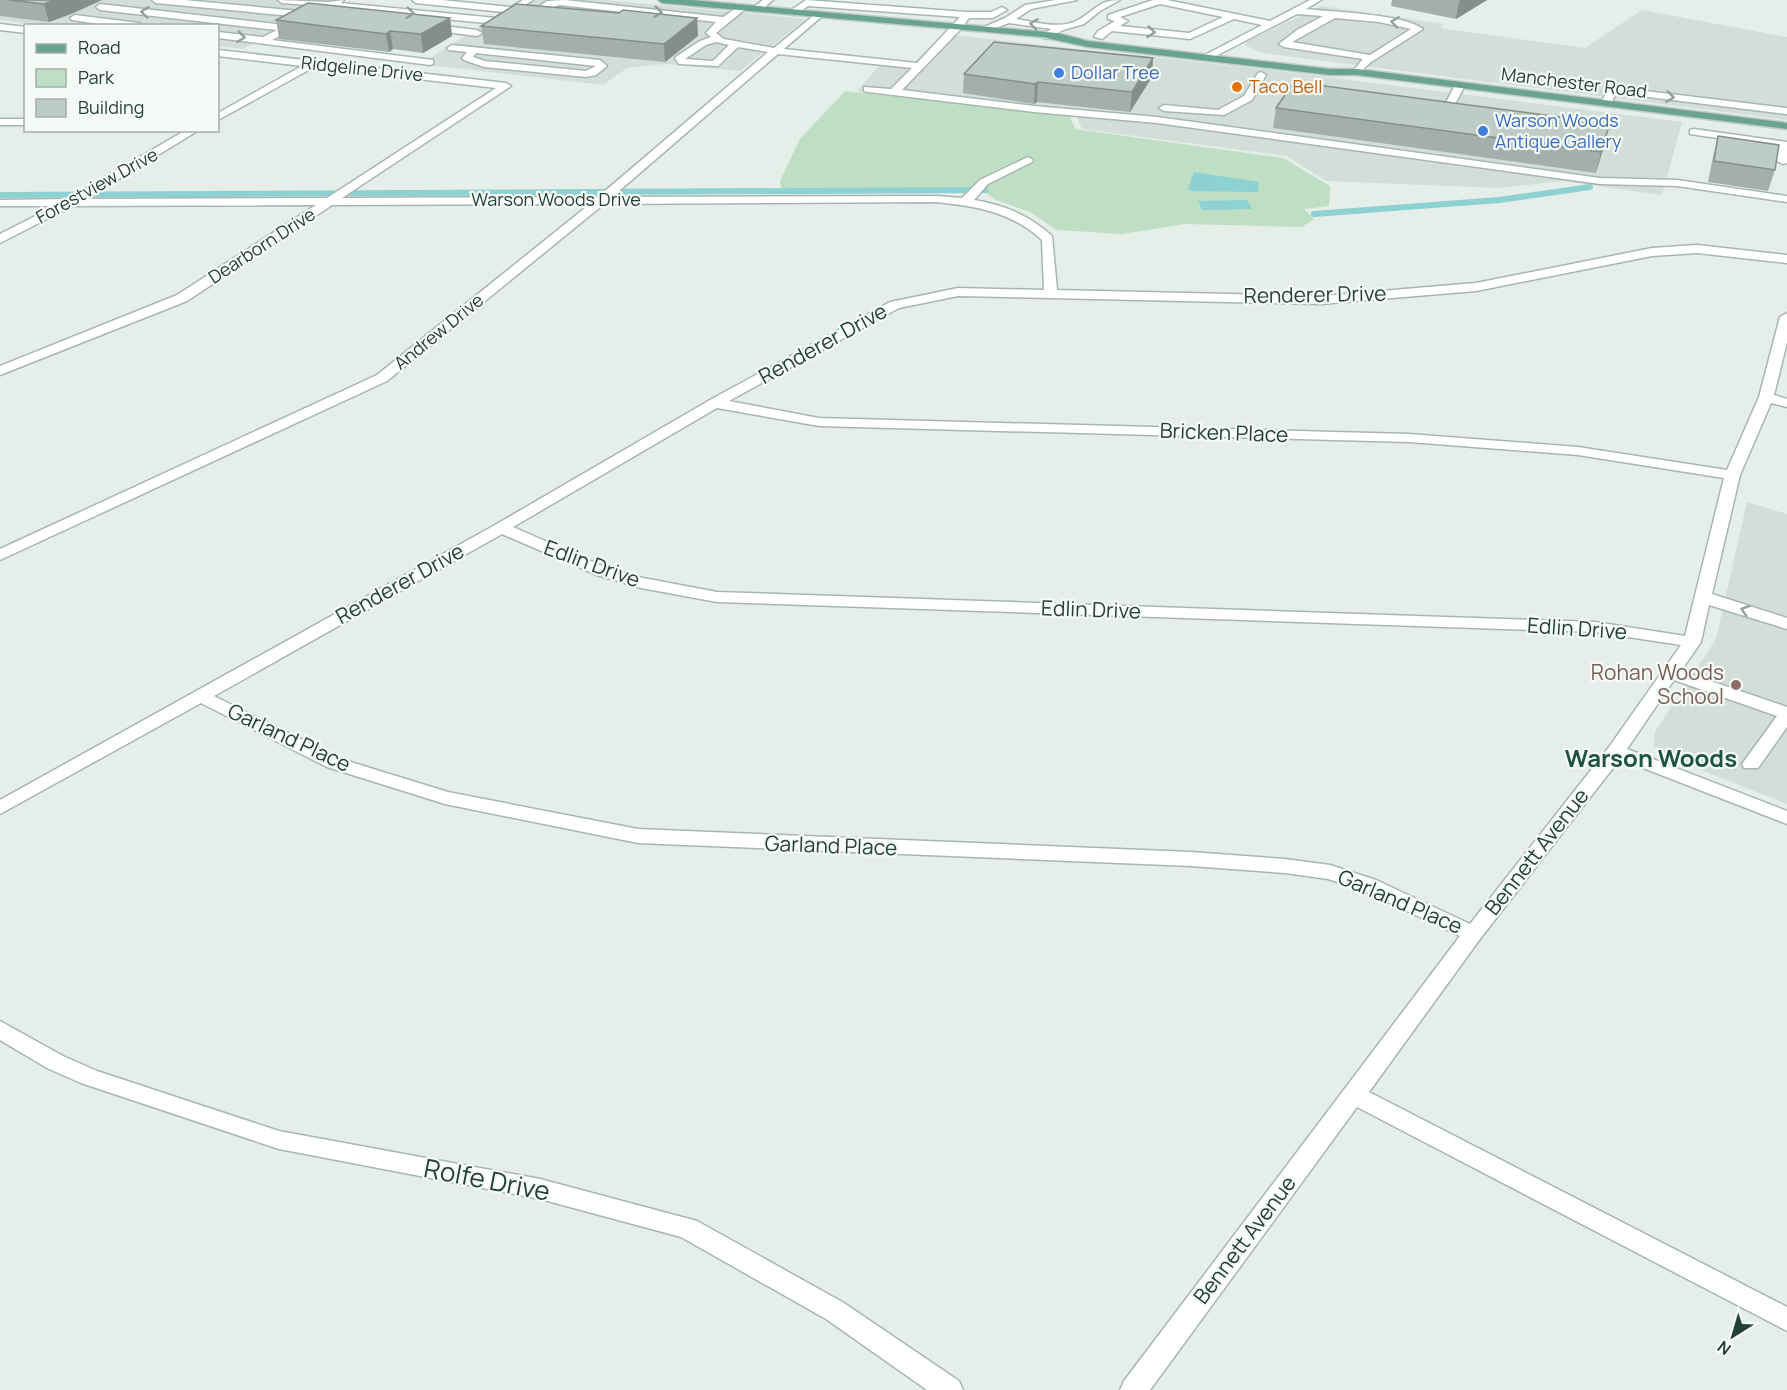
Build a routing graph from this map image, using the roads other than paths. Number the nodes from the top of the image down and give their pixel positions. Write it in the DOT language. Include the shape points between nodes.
graph roads {
  1 [pos="117,0"];
  2 [pos="156,0"];
  3 [pos="282,0"];
  4 [pos="340,0"];
  5 [pos="416,0"];
  6 [pos="662,0"];
  7 [pos="769,0"];
  8 [pos="896,0"];
  9 [pos="1072,0"];
  10 [pos="1116,0"];
  11 [pos="1317,0"];
  12 [pos="808,1"];
  13 [pos="1160,1"];
  14 [pos="702,2"];
  15 [pos="862,3"];
  16 [pos="1059,3"];
  17 [pos="521,4"];
  18 [pos="331,5"];
  19 [pos="100,7"];
  20 [pos="741,8"];
  21 [pos="884,8"];
  22 [pos="757,9"];
  23 [pos="539,10"];
  24 [pos="1002,10"];
  25 [pos="1096,11"];
  26 [pos="1296,11"];
  27 [pos="792,13"];
  28 [pos="572,14"];
  29 [pos="312,15"];
  30 [pos="818,15"];
  31 [pos="966,15"];
  32 [pos="1233,16"];
  33 [pos="1331,16"];
  34 [pos="336,18"];
  35 [pos="499,19"];
  36 [pos="524,19"];
  37 [pos="726,20"];
  38 [pos="872,20"];
  39 [pos="1008,20"];
  40 [pos="123,24"];
  41 [pos="1270,24"];
  42 [pos="0,27"];
  43 [pos="418,27"];
  44 [pos="1111,27"];
  45 [pos="286,28"];
  46 [pos="703,28"];
  47 [pos="957,28"];
  48 [pos="1060,28"];
  49 [pos="24,30"];
  50 [pos="982,30"];
  51 [pos="477,33"];
  52 [pos="716,34"];
  53 [pos="219,35"];
  54 [pos="1046,36"];
  55 [pos="1099,38"];
  56 [pos="264,40"];
  57 [pos="736,44"];
  58 [pos="474,50"];
  59 [pos="1219,50"];
  60 [pos="776,51"];
  61 [pos="219,53"];
  62 [pos="441,55"];
  63 [pos="1208,57"];
  64 [pos="1372,58"];
  65 [pos="312,64"];
  66 [pos="918,66"];
  67 [pos="1357,72"];
  68 [pos="409,74"];
  69 [pos="1262,75"];
  70 [pos="1460,85"];
  71 [pos="506,86"];
  72 [pos="868,89"];
  73 [pos="894,92"];
  74 [pos="1606,104"];
  75 [pos="1164,108"];
  76 [pos="1787,111"];
  77 [pos="1445,114"];
  78 [pos="219,116"];
  79 [pos="0,122"];
  80 [pos="24,122"];
  81 [pos="1787,126"];
  82 [pos="190,132"];
  83 [pos="1694,132"];
  84 [pos="1028,160"];
  85 [pos="1783,161"];
  86 [pos="608,194"];
  87 [pos="1787,199"];
  88 [pos="333,200"];
  89 [pos="74,201"];
  90 [pos="966,201"];
  91 [pos="0,203"];
  92 [pos="0,239"];
  93 [pos="1787,259"];
  94 [pos="1051,293"];
  95 [pos="1787,317"];
  96 [pos="0,371"];
  97 [pos="1766,397"];
  98 [pos="1787,403"];
  99 [pos="715,404"];
  100 [pos="1732,475"];
  101 [pos="501,528"];
  102 [pos="0,555"];
  103 [pos="1703,597"];
  104 [pos="1787,624"];
  105 [pos="1692,642"];
  106 [pos="1670,673"];
  107 [pos="201,696"];
  108 [pos="1787,713"];
  109 [pos="1616,751"];
  110 [pos="1752,764"];
  111 [pos="0,807"];
  112 [pos="1787,818"];
  113 [pos="1473,934"];
  114 [pos="0,1029"];
  115 [pos="1354,1095"];
  116 [pos="1787,1320"];
  117 [pos="949,1390"];
  118 [pos="1134,1390"];
  1 -- 19 [label="street"];
  2 -- 29 [label="street"];
  3 -- 18 [label="street"];
  4 -- 18 [label="street"];
  5 -- 17 [label="street"];
  6 -- 14 [label="main road, Manchester Road"];
  7 -- 22 [label="street"];
  8 -- 21 [label="street"];
  9 -- 16 [label="street"];
  10 -- 25 [label="street"];
  11 -- 26 [label="street"];
  12 -- 15 [label="street"];
  12 -- 27 [label="street"];
  13 -- 32 [label="street"];
  13 -- 44 [label="street" via="1111,17 1123,21"];
  14 -- 20 [label="main road, Manchester Road"];
  15 -- 21 [label="street"];
  16 -- 25 [label="street"];
  16 -- 39 [label="street" via="1028,7"];
  17 -- 23 [label="street"];
  17 -- 35 [label="street"];
  18 -- 29 [label="street"];
  18 -- 35 [label="street, one-way"];
  19 -- 40 [label="street" via="75,18"];
  45 -- 19 [label="street, one-way"];
  20 -- 22 [label="main road, Manchester Road"];
  20 -- 37 [label="street"];
  21 -- 31 [label="street"];
  21 -- 38 [label="street"];
  22 -- 27 [label="main road, Manchester Road"];
  23 -- 28 [label="street"];
  23 -- 37 [label="street, one-way" via="559,2"];
  24 -- 31 [label="street" via="993,15"];
  25 -- 48 [label="street" via="1081,22"];
  26 -- 33 [label="street"];
  26 -- 41 [label="street"];
  27 -- 30 [label="main road, Manchester Road"];
  29 -- 34 [label="street"];
  29 -- 45 [label="street"];
  30 -- 38 [label="main road, Manchester Road"];
  30 -- 60 [label="street, Andrew Drive"];
  31 -- 47 [label="street"];
  32 -- 41 [label="street"];
  44 -- 32 [label="street, one-way" via="1190,36"];
  64 -- 33 [label="street, one-way" via="1418,29 1394,22"];
  33 -- 64 [label="street" via="1284,44"];
  35 -- 36 [label="street"];
  35 -- 51 [label="street"];
  37 -- 52 [label="street"];
  38 -- 47 [label="main road, Manchester Road"];
  48 -- 39 [label="street, one-way"];
  39 -- 50 [label="street"];
  41 -- 59 [label="street"];
  42 -- 49 [label="street"];
  43 -- 51 [label="street"];
  44 -- 55 [label="street"];
  45 -- 56 [label="street"];
  46 -- 52 [label="street"];
  47 -- 50 [label="main road, Manchester Road"];
  47 -- 66 [label="street"];
  48 -- 54 [label="street"];
  50 -- 54 [label="main road, Manchester Road"];
  51 -- 62 [label="street"];
  52 -- 57 [label="street" via="721,41"];
  52 -- 57 [label="street" via="680,58 682,62 715,64"];
  53 -- 56 [label="street, one-way"];
  54 -- 55 [label="main road, Manchester Road"];
  54 -- 63 [label="main road, Manchester Road"];
  55 -- 59 [label="main road, Manchester Road"];
  56 -- 62 [label="street" via="273,44"];
  57 -- 60 [label="street"];
  58 -- 58 [label="street" via="600,63 602,66 586,74 484,64 467,58"];
  58 -- 62 [label="street"];
  59 -- 63 [label="street"];
  59 -- 67 [label="main road, Manchester Road" via="1334,64"];
  60 -- 66 [label="street"];
  60 -- 86 [label="street, Andrew Drive"];
  61 -- 65 [label="street, Ridgeline Drive"];
  62 -- 68 [label="street"];
  63 -- 67 [label="main road, Manchester Road"];
  64 -- 67 [label="street"];
  65 -- 68 [label="street, Ridgeline Drive"];
  65 -- 78 [label="street"];
  66 -- 73 [label="street"];
  67 -- 70 [label="main road, Manchester Road"];
  68 -- 71 [label="street, Ridgeline Drive"];
  69 -- 75 [label="street" via="1248,98 1220,113"];
  70 -- 74 [label="main road, Manchester Road"];
  70 -- 77 [label="street" via="1445,102"];
  71 -- 88 [label="street, Dearborn Drive"];
  72 -- 73 [label="street"];
  73 -- 87 [label="street" via="1156,120 1600,181 1677,183"];
  74 -- 76 [label="street, one-way" via="1612,90"];
  74 -- 81 [label="main road, Manchester Road"];
  79 -- 80 [label="street"];
  82 -- 89 [label="street, Forestview Drive"];
  83 -- 85 [label="street" via="1783,144"];
  84 -- 90 [label="street" via="984,182"];
  86 -- 88 [label="street, Warson Woods Drive"];
  86 -- 90 [label="street, Warson Woods Drive"];
  86 -- 102 [label="street, Andrew Drive" via="382,378"];
  88 -- 89 [label="street, Warson Woods Drive"];
  88 -- 96 [label="street, Dearborn Drive" via="182,298"];
  89 -- 91 [label="street, Warson Woods Drive"];
  89 -- 92 [label="street, Forestview Drive"];
  90 -- 94 [label="street, Warson Woods Drive" via="1013,213 1048,239"];
  93 -- 94 [label="street, Renderer Drive" via="1697,249 1652,252 1476,287 1321,300"];
  94 -- 99 [label="street, Renderer Drive" via="958,292 895,304"];
  95 -- 97 [label="street, Bennett Avenue"];
  97 -- 98 [label="street"];
  97 -- 100 [label="street, Bennett Avenue"];
  99 -- 100 [label="street, Bricken Place" via="819,422 1420,439 1578,451"];
  99 -- 101 [label="street, Renderer Drive"];
  100 -- 103 [label="street, Bennett Avenue"];
  101 -- 105 [label="street, Edlin Drive" via="603,572 717,597 1595,627"];
  101 -- 107 [label="street, Renderer Drive"];
  104 -- 103 [label="street, one-way"];
  103 -- 105 [label="street, Bennett Avenue"];
  105 -- 106 [label="street, Bennett Avenue"];
  106 -- 108 [label="street"];
  106 -- 109 [label="street, Bennett Avenue"];
  107 -- 111 [label="street, Renderer Drive"];
  107 -- 113 [label="street, Garland Place" via="334,763 445,798 638,836 1285,866 1330,872 1369,885"];
  108 -- 110 [label="street"];
  109 -- 112 [label="street"];
  109 -- 113 [label="street, Bennett Avenue"];
  113 -- 115 [label="street, Bennett Avenue"];
  114 -- 117 [label="street, Rolfe Drive" via="89,1077 279,1140 540,1189 688,1228 835,1311"];
  115 -- 116 [label="street"];
  115 -- 118 [label="street, Bennett Avenue"];
}
